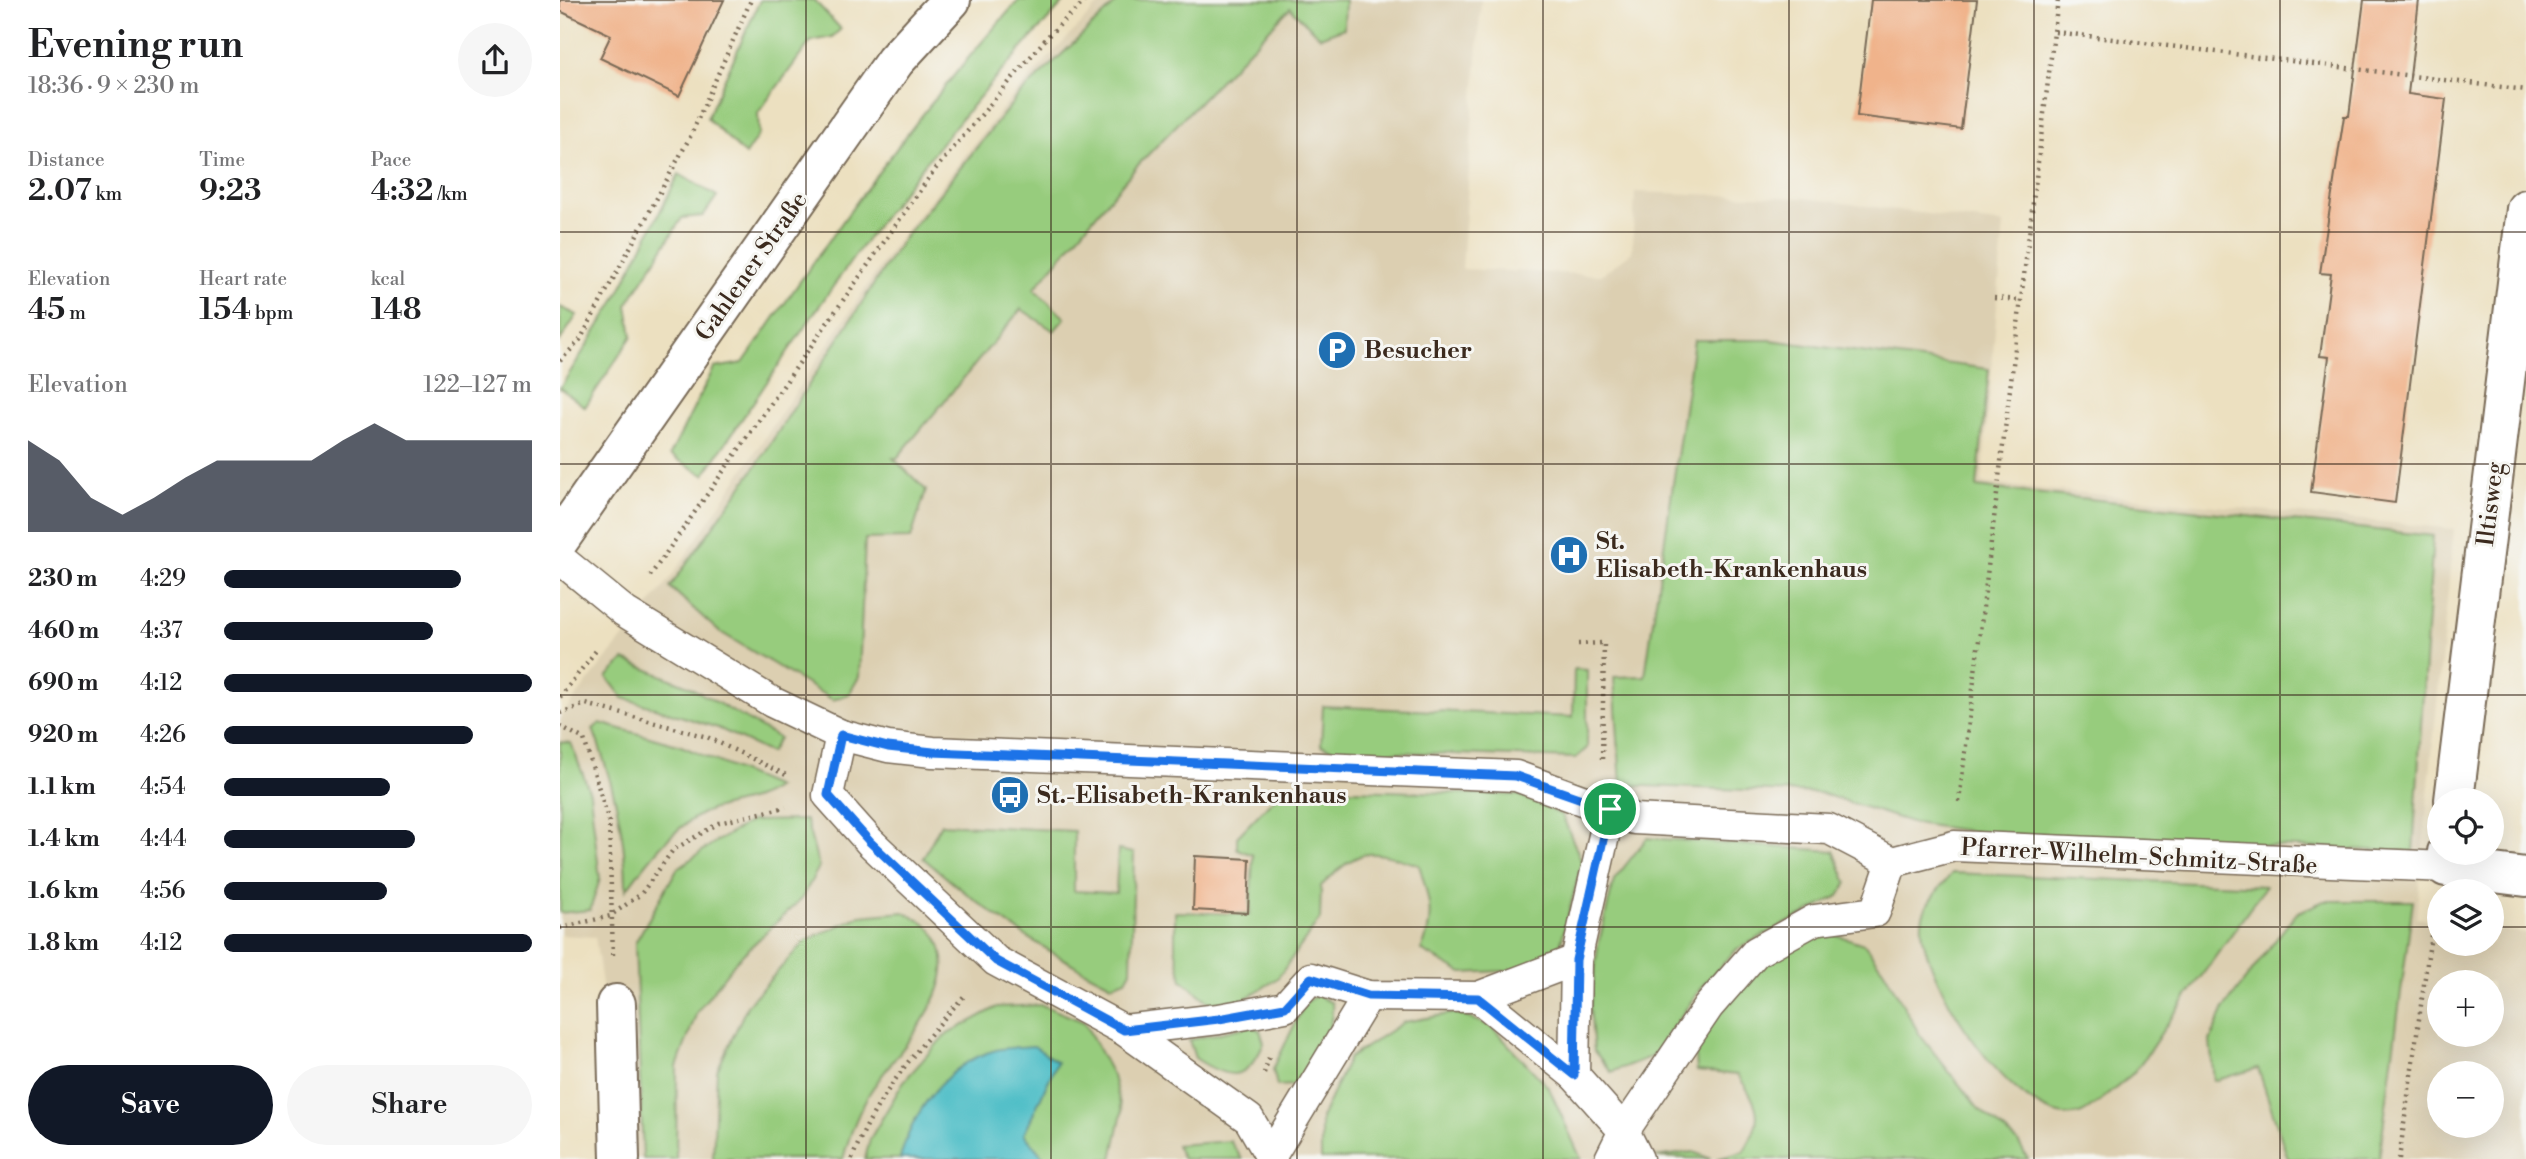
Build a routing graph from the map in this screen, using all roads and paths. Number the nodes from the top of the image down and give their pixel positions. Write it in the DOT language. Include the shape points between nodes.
graph roads {
  1 [pos="751,0"];
  2 [pos="951,0"];
  3 [pos="1086,0"];
  4 [pos="2058,0"];
  5 [pos="2055,32"];
  6 [pos="2526,90"];
  7 [pos="2526,208"];
  8 [pos="1994,298"];
  9 [pos="2022,300"];
  10 [pos="560,361"];
  11 [pos="560,539"];
  12 [pos="560,559"];
  13 [pos="625,612"];
  14 [pos="1578,644"];
  15 [pos="560,697"];
  16 [pos="560,713"];
  17 [pos="560,726"];
  18 [pos="841,735"];
  19 [pos="1602,754"];
  20 [pos="2455,788"];
  21 [pos="828,795"];
  22 [pos="1610,809"];
  23 [pos="1954,846"];
  24 [pos="1892,862"];
  25 [pos="2443,874"];
  26 [pos="2526,877"];
  27 [pos="610,916"];
  28 [pos="560,928"];
  29 [pos="1576,960"];
  30 [pos="996,961"];
  31 [pos="1368,996"];
  32 [pos="1478,998"];
  33 [pos="616,1004"];
  34 [pos="1285,1007"];
  35 [pos="1124,1030"];
  36 [pos="1574,1075"];
  37 [pos="1249,1119"];
  38 [pos="1624,1130"];
  39 [pos="1271,1158"];
  40 [pos="620,1159"];
  41 [pos="852,1159"];
  42 [pos="1610,1159"];
  43 [pos="1638,1159"];
  44 [pos="2399,1159"];
  1 -- 10 [label="path" via="690,136 580,340"];
  2 -- 11 [label="street, Gahlener Straße" via="895,61"];
  3 -- 13 [label="path" via="1049,35 933,172"];
  4 -- 5 [label="path"];
  5 -- 6 [label="path"];
  5 -- 9 [label="path"];
  7 -- 20 [label="street, Iltisweg"];
  8 -- 9 [label="path"];
  9 -- 23 [label="path"];
  12 -- 13 [label="lane"];
  13 -- 15 [label="path"];
  13 -- 18 [label="lane" via="729,678"];
  14 -- 19 [label="path" via="1604,643"];
  16 -- 21 [label="path" via="586,704 707,737"];
  17 -- 27 [label="path" via="584,739 609,822"];
  18 -- 21 [label="lane"];
  18 -- 22 [label="lane" via="933,752 1516,776"];
  21 -- 27 [label="path" via="719,823 673,850 642,894"];
  21 -- 30 [label="lane" via="870,842"];
  22 -- 24 [label="lane" via="1634,819 1829,830"];
  22 -- 29 [label="lane"];
  23 -- 24 [label="lane, Pfarrer-Wilhelm-Schmitz-Straße"];
  23 -- 25 [label="lane, Pfarrer-Wilhelm-Schmitz-Straße"];
  24 -- 38 [label="lane" via="1875,912 1814,920 1756,952 1708,1007"];
  25 -- 26 [label="street"];
  25 -- 44 [label="path"];
  27 -- 28 [label="path"];
  27 -- 33 [label="path"];
  29 -- 32 [label="lane"];
  29 -- 36 [label="lane"];
  30 -- 35 [label="lane"];
  30 -- 41 [label="path" via="924,1041 864,1126"];
  31 -- 32 [label="lane"];
  31 -- 34 [label="lane" via="1311,978"];
  31 -- 39 [label="lane"];
  32 -- 36 [label="lane"];
  33 -- 40 [label="street"];
  34 -- 35 [label="lane"];
  34 -- 37 [label="path"];
  35 -- 37 [label="lane"];
  36 -- 38 [label="lane"];
  37 -- 39 [label="lane"];
  38 -- 42 [label="lane"];
  38 -- 43 [label="lane"];
}
